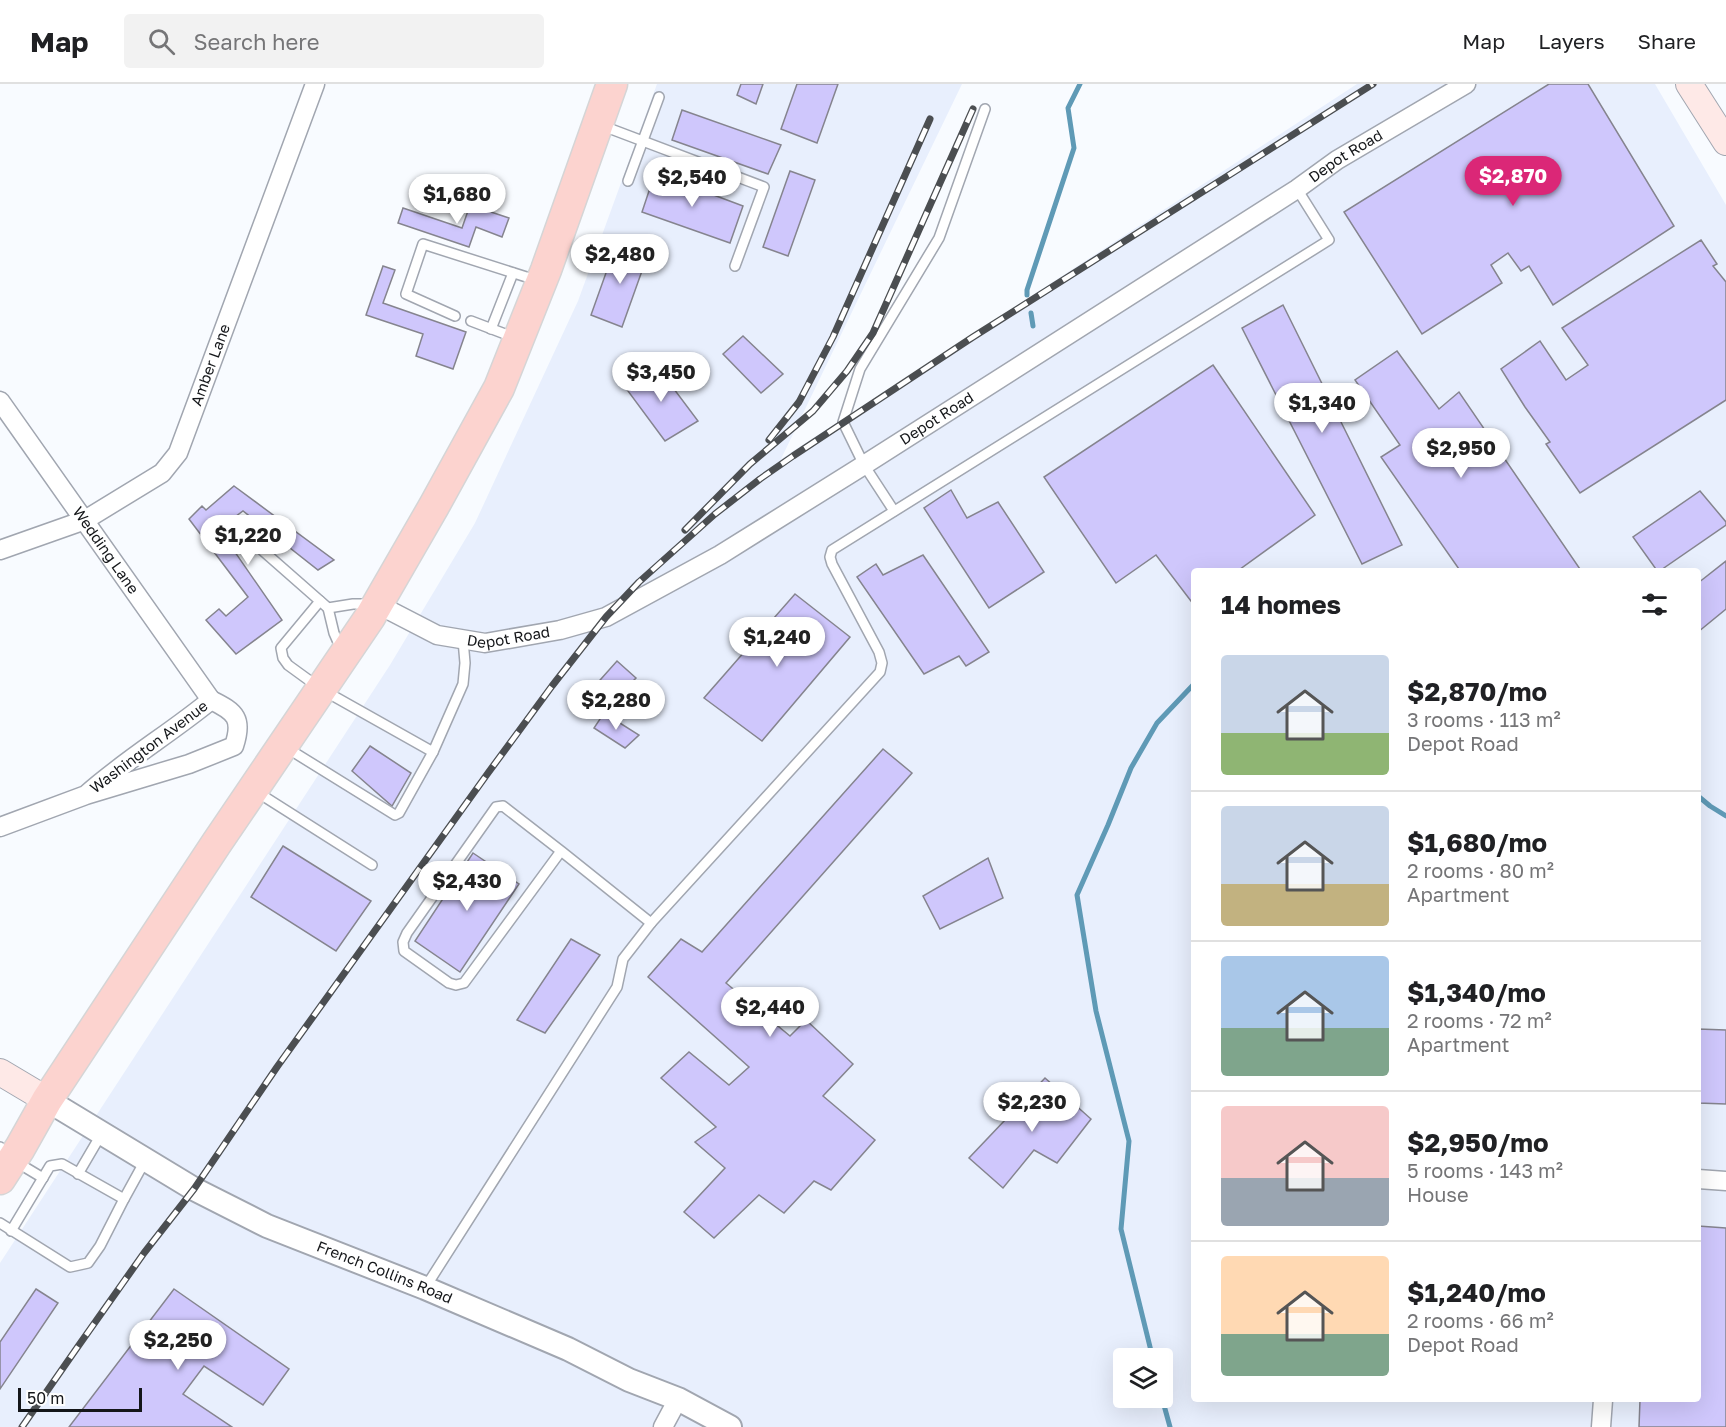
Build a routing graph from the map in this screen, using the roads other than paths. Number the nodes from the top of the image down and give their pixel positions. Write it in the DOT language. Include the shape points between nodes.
graph roads {
  1 [pos="315,84"];
  2 [pos="612,84"];
  3 [pos="1466,84"];
  4 [pos="1689,84"];
  5 [pos="658,97"];
  6 [pos="985,109"];
  7 [pos="598,124"];
  8 [pos="642,141"];
  9 [pos="1726,142"];
  10 [pos="628,181"];
  11 [pos="1297,189"];
  12 [pos="735,266"];
  13 [pos="513,273"];
  14 [pos="541,282"];
  15 [pos="455,316"];
  16 [pos="471,321"];
  17 [pos="505,334"];
  18 [pos="0,401"];
  19 [pos="864,465"];
  20 [pos="894,511"];
  21 [pos="85,520"];
  22 [pos="246,536"];
  23 [pos="0,550"];
  24 [pos="377,604"];
  25 [pos="324,605"];
  26 [pos="463,640"];
  27 [pos="344,656"];
  28 [pos="321,689"];
  29 [pos="211,700"];
  30 [pos="283,745"];
  31 [pos="433,752"];
  32 [pos="253,790"];
  33 [pos="86,795"];
  34 [pos="0,828"];
  35 [pos="561,851"];
  36 [pos="372,865"];
  37 [pos="651,923"];
  38 [pos="0,1072"];
  39 [pos="47,1100"];
  40 [pos="102,1133"];
  41 [pos="146,1160"];
  42 [pos="4,1162"];
  43 [pos="78,1174"];
  44 [pos="43,1178"];
  45 [pos="1701,1179"];
  46 [pos="1726,1181"];
  47 [pos="124,1199"];
  48 [pos="0,1223"];
  49 [pos="11,1231"];
  50 [pos="425,1288"];
  51 [pos="678,1399"];
  52 [pos="1603,1402"];
  53 [pos="663,1427"];
  54 [pos="730,1427"];
  55 [pos="1601,1427"];
  1 -- 21 [label="street, Amber Lane" via="178,453 162,473"];
  2 -- 7 [label="main road"];
  3 -- 11 [label="street, Depot Road" via="1337,160"];
  4 -- 9 [label="main road"];
  5 -- 8 [label="lane"];
  6 -- 19 [label="lane" via="939,238 860,369 843,422"];
  7 -- 8 [label="lane"];
  7 -- 14 [label="main road"];
  8 -- 10 [label="lane"];
  8 -- 12 [label="lane" via="764,188"];
  11 -- 19 [label="street, Depot Road"];
  11 -- 20 [label="lane" via="1329,240"];
  13 -- 14 [label="lane"];
  13 -- 15 [label="lane" via="423,244 406,294"];
  13 -- 17 [label="lane"];
  14 -- 17 [label="main road"];
  16 -- 17 [label="lane"];
  17 -- 24 [label="main road" via="499,388"];
  18 -- 21 [label="street, Wedding Lane"];
  19 -- 20 [label="lane"];
  19 -- 26 [label="street, Depot Road" via="720,555 606,617 485,644"];
  20 -- 37 [label="lane" via="832,550 830,557 879,652 880,672"];
  21 -- 23 [label="street, Amber Lane"];
  21 -- 29 [label="street, Wedding Lane"];
  22 -- 25 [label="lane"];
  24 -- 25 [label="lane"];
  24 -- 26 [label="street, Depot Road" via="437,635"];
  24 -- 27 [label="main road"];
  25 -- 27 [label="lane"];
  25 -- 28 [label="lane" via="281,648 288,665"];
  26 -- 31 [label="lane" via="463,684"];
  27 -- 28 [label="main road"];
  28 -- 30 [label="main road"];
  28 -- 31 [label="lane"];
  29 -- 33 [label="street, Washington Avenue"];
  29 -- 33 [label="street, Washington Avenue" via="236,717 239,730 234,746"];
  30 -- 31 [label="lane" via="395,815"];
  30 -- 32 [label="main road"];
  32 -- 36 [label="lane"];
  32 -- 39 [label="main road"];
  33 -- 34 [label="street, Washington Avenue"];
  35 -- 35 [label="lane" via="464,983 449,983 404,951 407,933 496,807 502,806"];
  35 -- 37 [label="lane"];
  37 -- 50 [label="lane" via="623,959 617,987"];
  38 -- 39 [label="main road"];
  39 -- 40 [label="street, French Collins Road"];
  39 -- 42 [label="main road"];
  40 -- 41 [label="street, French Collins Road"];
  40 -- 43 [label="lane"];
  41 -- 47 [label="lane"];
  41 -- 50 [label="street, French Collins Road" via="267,1226"];
  42 -- 44 [label="lane"];
  43 -- 44 [label="lane" via="62,1164 50,1166"];
  43 -- 47 [label="lane"];
  44 -- 49 [label="lane"];
  45 -- 46 [label="street"];
  47 -- 49 [label="lane" via="88,1263 70,1267"];
  48 -- 49 [label="lane"];
  50 -- 51 [label="street, French Collins Road"];
  51 -- 53 [label="street"];
  51 -- 54 [label="street, French Collins Road"];
  52 -- 55 [label="street"];
}
